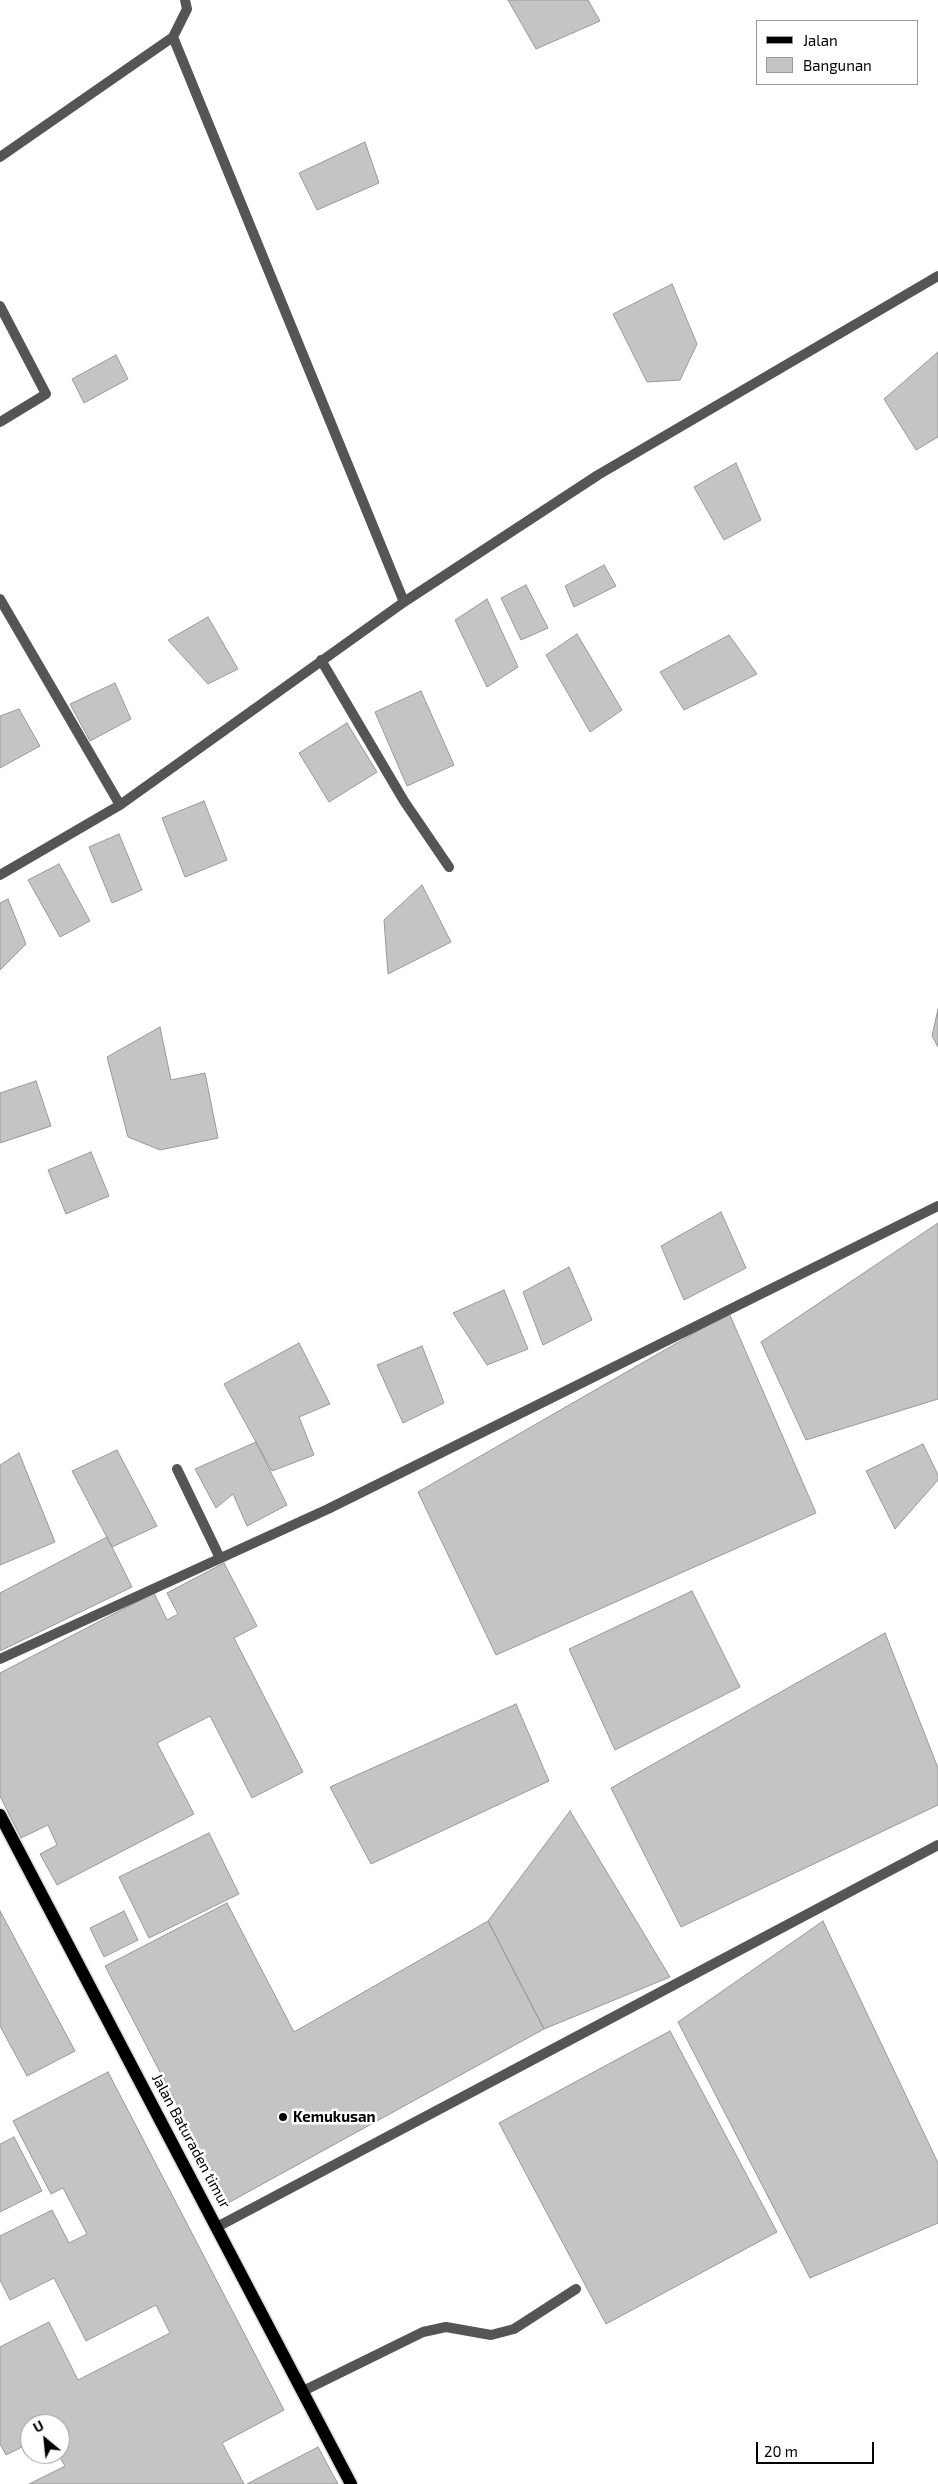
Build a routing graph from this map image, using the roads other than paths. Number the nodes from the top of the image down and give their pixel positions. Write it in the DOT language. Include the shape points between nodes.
graph roads {
  1 [pos="185,0"];
  2 [pos="173,37"];
  3 [pos="0,157"];
  4 [pos="938,276"];
  5 [pos="0,306"];
  6 [pos="0,422"];
  7 [pos="0,600"];
  8 [pos="404,602"];
  9 [pos="322,660"];
  10 [pos="120,805"];
  11 [pos="449,867"];
  12 [pos="0,876"];
  13 [pos="938,1206"];
  14 [pos="177,1469"];
  15 [pos="220,1558"];
  16 [pos="0,1659"];
  17 [pos="0,1814"];
  18 [pos="938,1845"];
  19 [pos="218,2228"];
  20 [pos="576,2289"];
  21 [pos="303,2391"];
  22 [pos="351,2484"];
  1 -- 2 [label="street" via="187,9"];
  2 -- 3 [label="street"];
  2 -- 8 [label="street"];
  4 -- 8 [label="street" via="598,475"];
  5 -- 6 [label="street" via="46,394"];
  7 -- 10 [label="street"];
  8 -- 9 [label="street"];
  9 -- 10 [label="street"];
  9 -- 11 [label="street" via="404,801"];
  10 -- 12 [label="street"];
  13 -- 15 [label="street" via="328,1509"];
  14 -- 15 [label="street"];
  15 -- 16 [label="street"];
  17 -- 19 [label="main road, Jalan Baturaden timur"];
  18 -- 19 [label="street"];
  19 -- 21 [label="main road, Jalan Baturaden timur"];
  20 -- 21 [label="street" via="514,2329 491,2335 446,2327 423,2332"];
  21 -- 22 [label="main road, Jalan Baturaden timur"];
}
